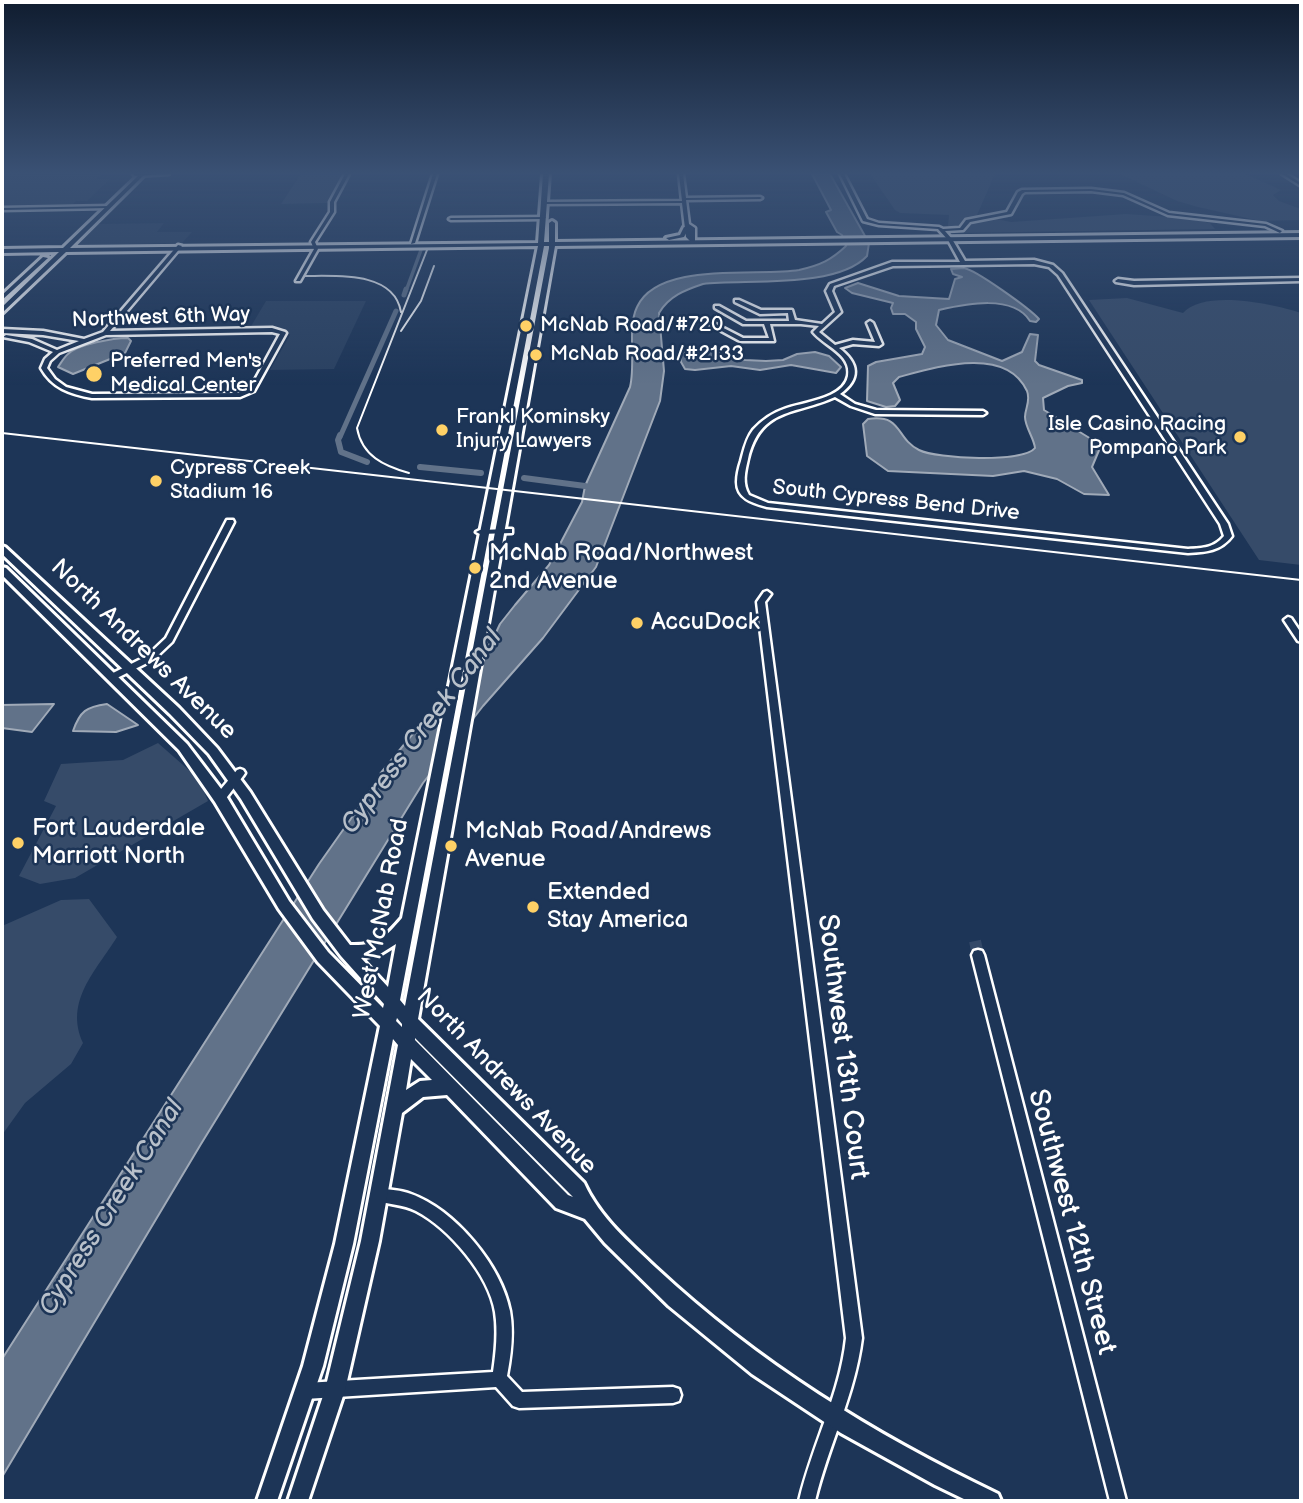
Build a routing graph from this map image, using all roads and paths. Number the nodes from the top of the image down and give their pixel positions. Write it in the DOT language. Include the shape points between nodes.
graph roads {
  1 [pos="66,244"];
  2 [pos="375,244"];
  3 [pos="458,244"];
  4 [pos="547,244"];
  5 [pos="547,244"];
  6 [pos="956,244"];
  7 [pos="314,246"];
  8 [pos="178,247"];
  9 [pos="2,249"];
  10 [pos="61,249"];
  11 [pos="967,263"];
  12 [pos="298,280"];
  13 [pos="1301,280"];
  14 [pos="1118,281"];
  15 [pos="19,282"];
  16 [pos="2,298"];
  17 [pos="737,301"];
  18 [pos="11,302"];
  19 [pos="717,307"];
  20 [pos="2,311"];
  21 [pos="706,321"];
  22 [pos="792,321"];
  23 [pos="766,322"];
  24 [pos="870,323"];
  25 [pos="821,325"];
  26 [pos="2,331"];
  27 [pos="43,333"];
  28 [pos="105,333"];
  29 [pos="2,337"];
  30 [pos="30,340"];
  31 [pos="81,341"];
  32 [pos="835,347"];
  33 [pos="57,352"];
  34 [pos="836,394"];
  35 [pos="983,412"];
  36 [pos="501,463"];
  37 [pos="513,463"];
  38 [pos="230,522"];
  39 [pos="504,531"];
  40 [pos="483,532"];
  41 [pos="2,550"];
  42 [pos="2,570"];
  43 [pos="767,594"];
  44 [pos="1289,620"];
  45 [pos="1301,639"];
  46 [pos="129,668"];
  47 [pos="113,677"];
  48 [pos="237,775"];
  49 [pos="220,798"];
  50 [pos="433,801"];
  51 [pos="450,801"];
  52 [pos="409,920"];
  53 [pos="346,951"];
  54 [pos="978,955"];
  55 [pos="392,1002"];
  56 [pos="388,1024"];
  57 [pos="410,1024"];
  58 [pos="406,1044"];
  59 [pos="448,1087"];
  60 [pos="395,1108"];
  61 [pos="379,1195"];
  62 [pos="586,1211"];
  63 [pos="499,1379"];
  64 [pos="335,1390"];
  65 [pos="305,1391"];
  66 [pos="673,1395"];
  67 [pos="835,1420"];
  68 [pos="267,1501"];
  69 [pos="298,1501"];
  70 [pos="807,1501"];
  71 [pos="991,1501"];
  72 [pos="1118,1501"];
  1 -- 10 [label="main road"];
  2 -- 7 [label="main road"];
  3 -- 7 [label="main road"];
  4 -- 36 [label="main road, West McNab Road"];
  5 -- 37 [label="main road, West McNab Road"];
  6 -- 11 [label="street"];
  7 -- 8 [label="main road"];
  7 -- 12 [label="street"];
  8 -- 10 [label="main road"];
  8 -- 28 [label="street"];
  9 -- 10 [label="main road"];
  10 -- 15 [label="main road"];
  10 -- 18 [label="main road"];
  11 -- 25 [label="street" via="892,264 832,285 829,291 838,312"];
  11 -- 34 [label="street, South Cypress Bend Drive" via="1034,262 1056,269 1224,524 1228,536 1223,544 1188,551 767,505 746,497 740,483 754,433 788,410"];
  13 -- 14 [label="street"];
  15 -- 16 [label="main road"];
  15 -- 18 [label="main road" via="23,284"];
  17 -- 22 [label="street" via="760,312 790,311"];
  18 -- 20 [label="main road"];
  19 -- 23 [label="street" via="746,323"];
  21 -- 23 [label="street" via="742,340 772,340"];
  22 -- 23 [label="street"];
  22 -- 25 [label="street"];
  24 -- 32 [label="street" via="878,344 853,342"];
  25 -- 32 [label="street" via="817,335"];
  26 -- 27 [label="street, Northwest 6th Way"];
  27 -- 30 [label="street"];
  27 -- 31 [label="street, Northwest 6th Way"];
  28 -- 31 [label="street, Northwest 6th Way"];
  28 -- 33 [label="street, Northwest 6th Way" via="283,333 247,393 116,397 75,393 54,384 45,371 45,364"];
  29 -- 30 [label="street, Northwest 6th Way"];
  30 -- 33 [label="street, Northwest 6th Way"];
  31 -- 33 [label="street"];
  32 -- 34 [label="street" via="853,372 847,387"];
  34 -- 35 [label="street" via="853,405 881,413"];
  36 -- 37 [label="main road"];
  36 -- 40 [label="main road, West McNab Road"];
  37 -- 39 [label="main road, West McNab Road"];
  38 -- 46 [label="street" via="169,640 150,658"];
  39 -- 40 [label="street"];
  39 -- 51 [label="main road, West McNab Road"];
  40 -- 50 [label="main road, West McNab Road"];
  41 -- 46 [label="main road, North Andrews Avenue"];
  42 -- 47 [label="main road, North Andrews Avenue"];
  43 -- 67 [label="street, Southwest 13th Court" via="761,602 853,1316 853,1360"];
  44 -- 45 [label="street"];
  46 -- 47 [label="street"];
  46 -- 48 [label="main road, North Andrews Avenue"];
  47 -- 49 [label="main road, North Andrews Avenue" via="183,747"];
  48 -- 49 [label="street"];
  48 -- 53 [label="main road, North Andrews Avenue" via="298,885"];
  49 -- 56 [label="main road, North Andrews Avenue" via="284,905 323,957"];
  50 -- 51 [label="main road"];
  50 -- 52 [label="main road, West McNab Road"];
  51 -- 57 [label="main road, West McNab Road"];
  52 -- 53 [label="main road" via="382,948"];
  52 -- 55 [label="main road, West McNab Road"];
  53 -- 55 [label="main road, North Andrews Avenue"];
  54 -- 72 [label="street, Southwest 12th Street"];
  55 -- 56 [label="main road, West McNab Road"];
  55 -- 57 [label="main road, North Andrews Avenue"];
  56 -- 58 [label="main road, North Andrews Avenue"];
  56 -- 65 [label="main road, West McNab Road" via="338,1269"];
  57 -- 58 [label="main road, West McNab Road"];
  57 -- 62 [label="main road, North Andrews Avenue" via="578,1189"];
  58 -- 59 [label="main road, North Andrews Avenue"];
  58 -- 60 [label="main road, West McNab Road"];
  59 -- 60 [label="main road" via="420,1089"];
  59 -- 62 [label="main road, North Andrews Avenue" via="562,1202"];
  60 -- 61 [label="main road, West McNab Road"];
  61 -- 63 [label="street" via="412,1201 454,1228 495,1287 503,1330"];
  61 -- 64 [label="main road, West McNab Road"];
  62 -- 67 [label="main road, North Andrews Avenue" via="674,1299"];
  63 -- 64 [label="street"];
  63 -- 66 [label="street" via="519,1400"];
  64 -- 65 [label="street"];
  64 -- 69 [label="main road, West McNab Road"];
  65 -- 68 [label="main road, West McNab Road"];
  67 -- 70 [label="street, Southwest 13th Court"];
  67 -- 71 [label="main road, North Andrews Avenue" via="927,1472"];
}
